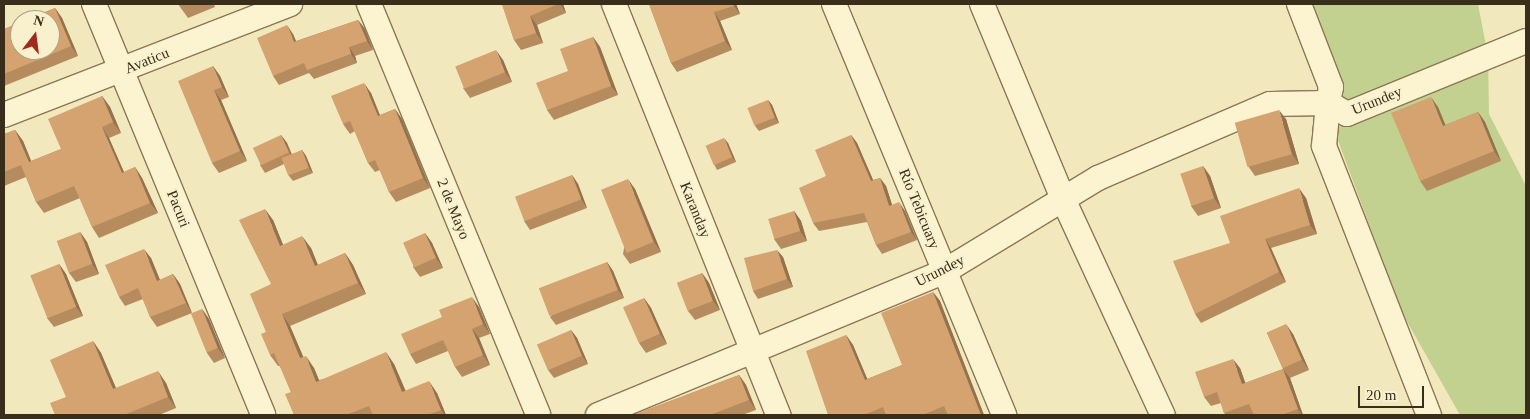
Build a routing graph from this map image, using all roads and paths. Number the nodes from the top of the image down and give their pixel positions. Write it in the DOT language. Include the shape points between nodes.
graph roads {
  1 [pos="94,4"];
  2 [pos="290,4"];
  3 [pos="369,4"];
  4 [pos="614,4"];
  5 [pos="834,4"];
  6 [pos="982,4"];
  7 [pos="1299,4"];
  8 [pos="1526,41"];
  9 [pos="122,71"];
  10 [pos="1328,103"];
  11 [pos="4,115"];
  12 [pos="1063,199"];
  13 [pos="945,271"];
  14 [pos="752,352"];
  15 [pos="263,415"];
  16 [pos="538,415"];
  17 [pos="598,415"];
  18 [pos="778,415"];
  19 [pos="1004,415"];
  20 [pos="1163,415"];
  21 [pos="1429,415"];
  1 -- 9 [label="street, Pacuri"];
  2 -- 9 [label="street, Avaticu"];
  3 -- 16 [label="street, 2 de Mayo"];
  4 -- 14 [label="street, Karanday"];
  5 -- 13 [label="street, Río Tebicuary"];
  6 -- 12 [label="street"];
  7 -- 10 [label="street, Urundey" via="1331,86"];
  8 -- 10 [label="street, Urundey" via="1347,114"];
  9 -- 11 [label="street, Avaticu"];
  9 -- 15 [label="street, Pacuri"];
  10 -- 12 [label="street, Urundey" via="1270,104 1098,178"];
  10 -- 21 [label="street" via="1324,146"];
  12 -- 13 [label="street, Urundey"];
  12 -- 20 [label="street"];
  13 -- 14 [label="street, Urundey"];
  13 -- 19 [label="street, Río Tebicuary"];
  14 -- 17 [label="street, Urundey"];
  14 -- 18 [label="street, Karanday"];
}
